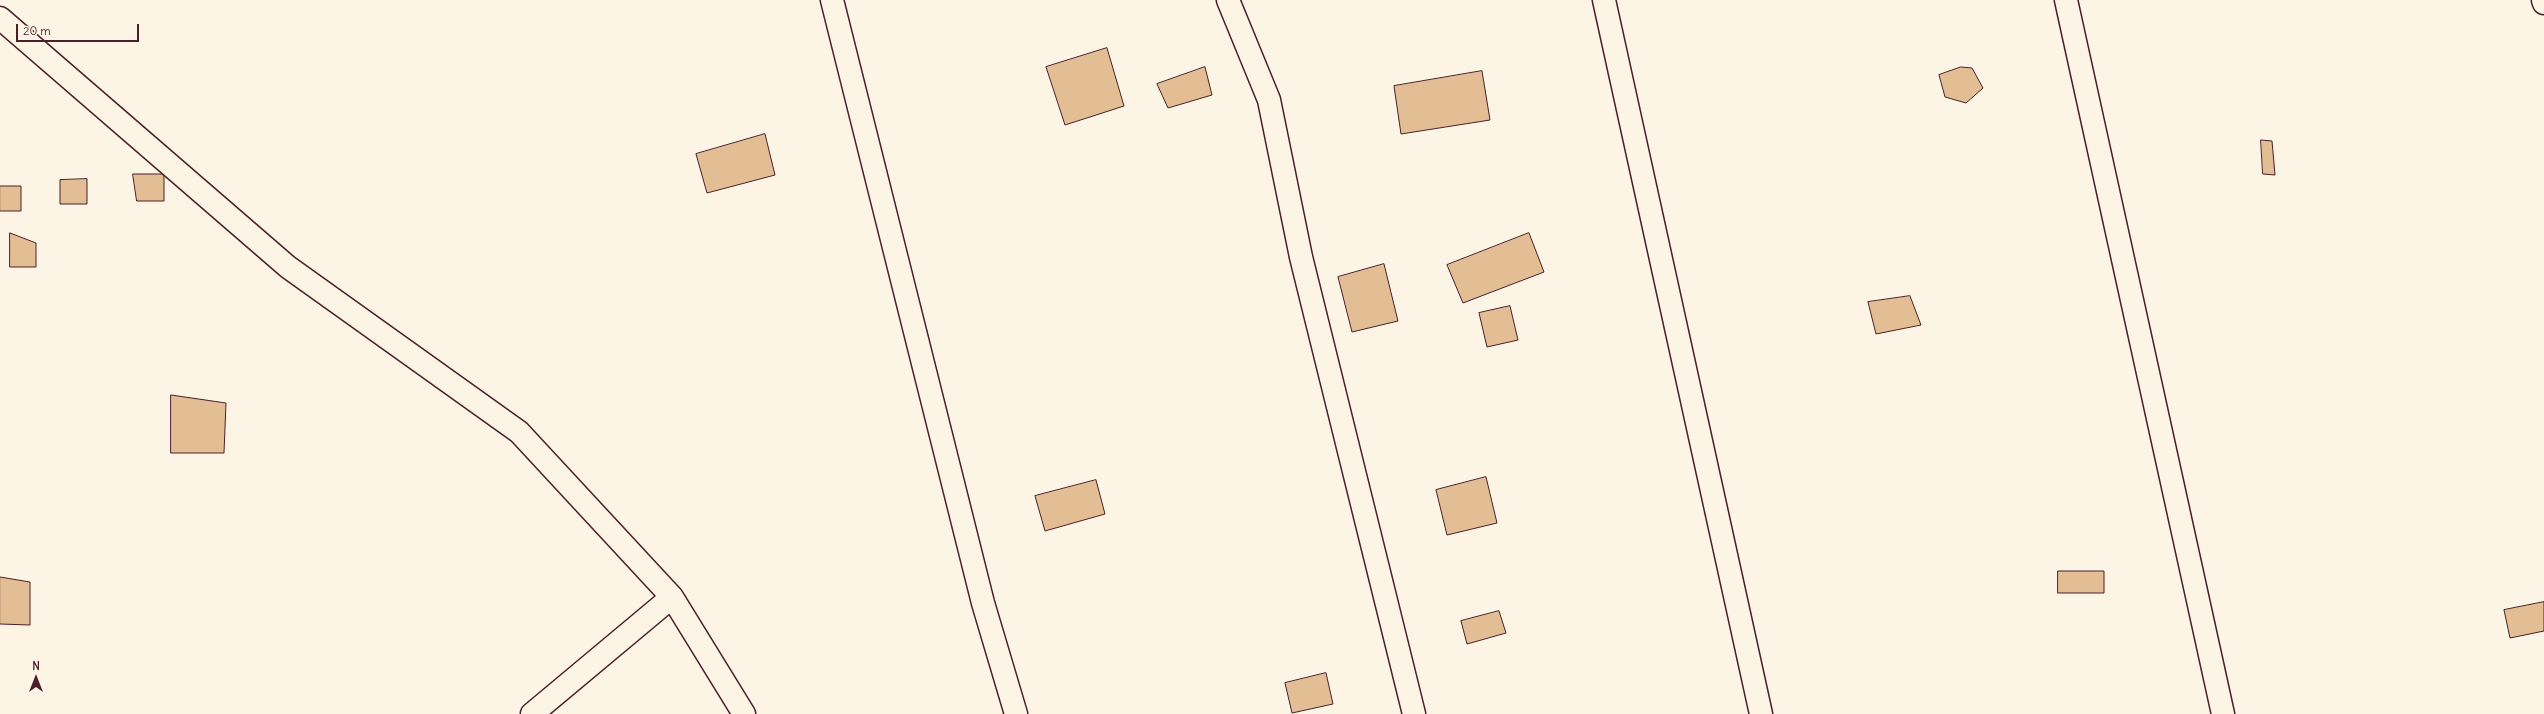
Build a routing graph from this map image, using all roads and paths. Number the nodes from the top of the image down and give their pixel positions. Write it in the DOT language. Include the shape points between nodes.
graph roads {
  1 [pos="832,0"];
  2 [pos="1228,0"];
  3 [pos="1604,0"];
  4 [pos="2066,0"];
  5 [pos="0,18"];
  6 [pos="672,597"];
  7 [pos="532,714"];
  8 [pos="744,714"];
  9 [pos="1016,714"];
  10 [pos="1414,714"];
  11 [pos="1761,714"];
  12 [pos="2223,714"];
  1 -- 9 [label="street" via="982,603"];
  2 -- 10 [label="street" via="1269,100 1302,258"];
  3 -- 11 [label="street"];
  4 -- 12 [label="street"];
  5 -- 6 [label="street" via="288,267 519,432"];
  6 -- 7 [label="street"];
  6 -- 8 [label="street"];
}
